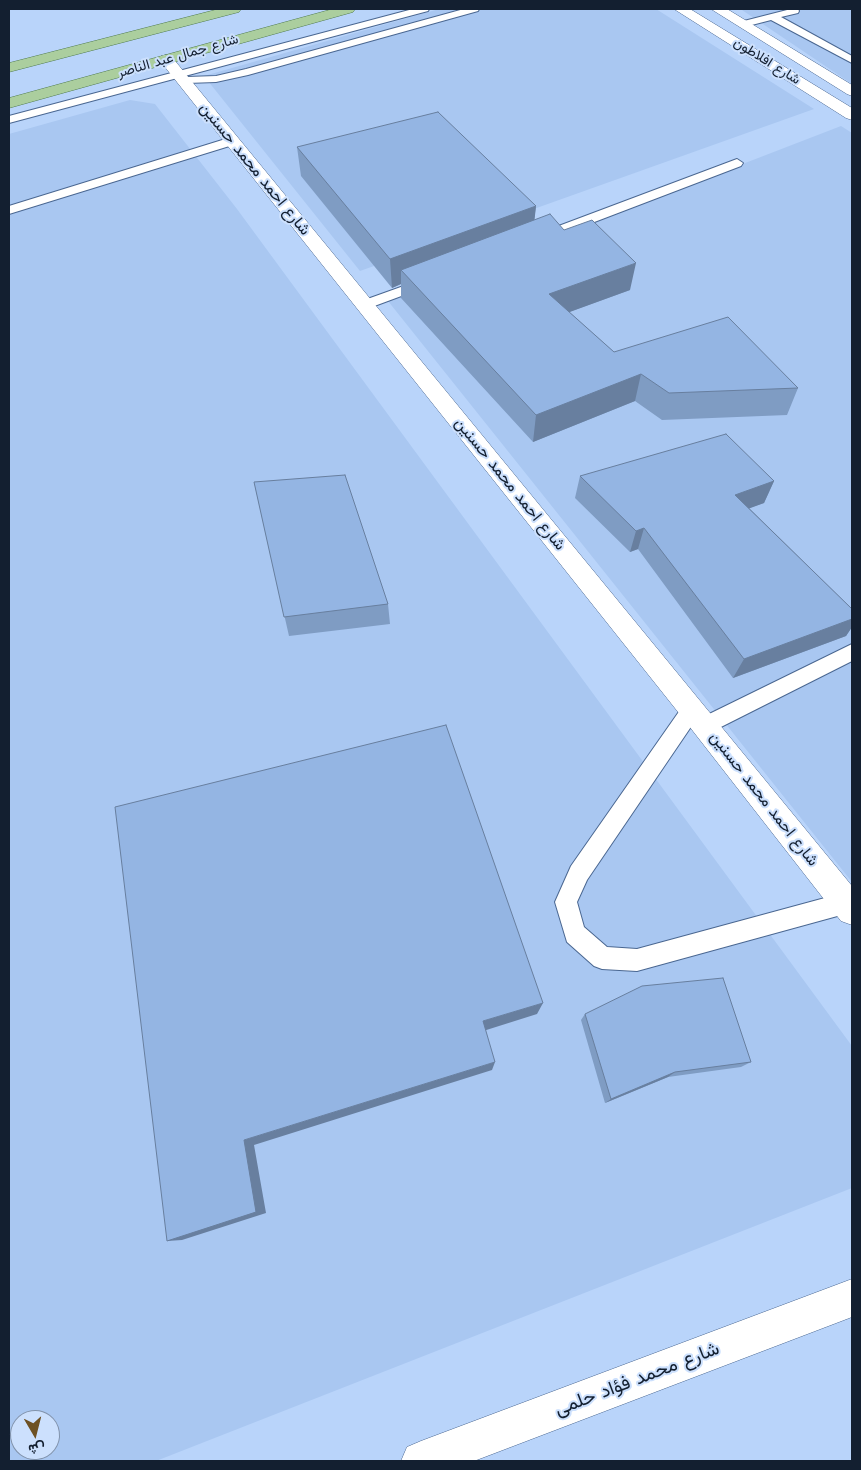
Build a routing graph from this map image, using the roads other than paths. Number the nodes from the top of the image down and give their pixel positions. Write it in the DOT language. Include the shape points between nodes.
graph roads {
  1 [pos="234,9"];
  2 [pos="348,9"];
  3 [pos="424,9"];
  4 [pos="474,9"];
  5 [pos="682,9"];
  6 [pos="725,12"];
  7 [pos="794,12"];
  8 [pos="773,17"];
  9 [pos="707,24"];
  10 [pos="744,24"];
  11 [pos="800,58"];
  12 [pos="852,60"];
  13 [pos="774,66"];
  14 [pos="9,68"];
  15 [pos="175,71"];
  16 [pos="823,73"];
  17 [pos="797,80"];
  18 [pos="852,91"];
  19 [pos="9,103"];
  20 [pos="852,115"];
  21 [pos="9,120"];
  22 [pos="232,142"];
  23 [pos="737,164"];
  24 [pos="9,210"];
  25 [pos="534,224"];
  26 [pos="545,236"];
  27 [pos="528,242"];
  28 [pos="440,276"];
  29 [pos="364,305"];
  30 [pos="852,652"];
  31 [pos="699,717"];
  32 [pos="849,907"];
  33 [pos="852,1298"];
  34 [pos="421,1461"];
  1 -- 14 [label="main road, شارع جمال عبد الناصر"];
  2 -- 15 [label="main road, شارع جمال عبد الناصر"];
  3 -- 15 [label="lane"];
  4 -- 15 [label="lane" via="216,79"];
  5 -- 9 [label="street, شارع افلاطون"];
  6 -- 9 [label="street"];
  6 -- 10 [label="street, شارع افلاطون"];
  7 -- 8 [label="lane"];
  8 -- 10 [label="lane"];
  8 -- 12 [label="lane"];
  9 -- 13 [label="street, شارع افلاطون"];
  10 -- 11 [label="street, شارع افلاطون"];
  11 -- 13 [label="street"];
  11 -- 16 [label="street, شارع افلاطون"];
  13 -- 17 [label="street, شارع افلاطون"];
  15 -- 19 [label="main road, شارع جمال عبد الناصر"];
  15 -- 21 [label="lane"];
  15 -- 22 [label="street, شارع احمد محمد حسنين"];
  16 -- 17 [label="street"];
  16 -- 18 [label="street, شارع افلاطون"];
  17 -- 20 [label="street, شارع افلاطون"];
  22 -- 24 [label="lane"];
  22 -- 29 [label="street, شارع احمد محمد حسنين"];
  23 -- 26 [label="lane"];
  25 -- 26 [label="lane"];
  26 -- 27 [label="lane"];
  28 -- 29 [label="lane"];
  29 -- 31 [label="street, شارع احمد محمد حسنين"];
  30 -- 31 [label="lane"];
  31 -- 32 [label="street, شارع احمد محمد حسنين"];
  31 -- 32 [label="lane" via="579,874 566,902 575,934 602,958 637,960"];
  33 -- 34 [label="street, شارع محمد فؤاد حلمى"];
}
